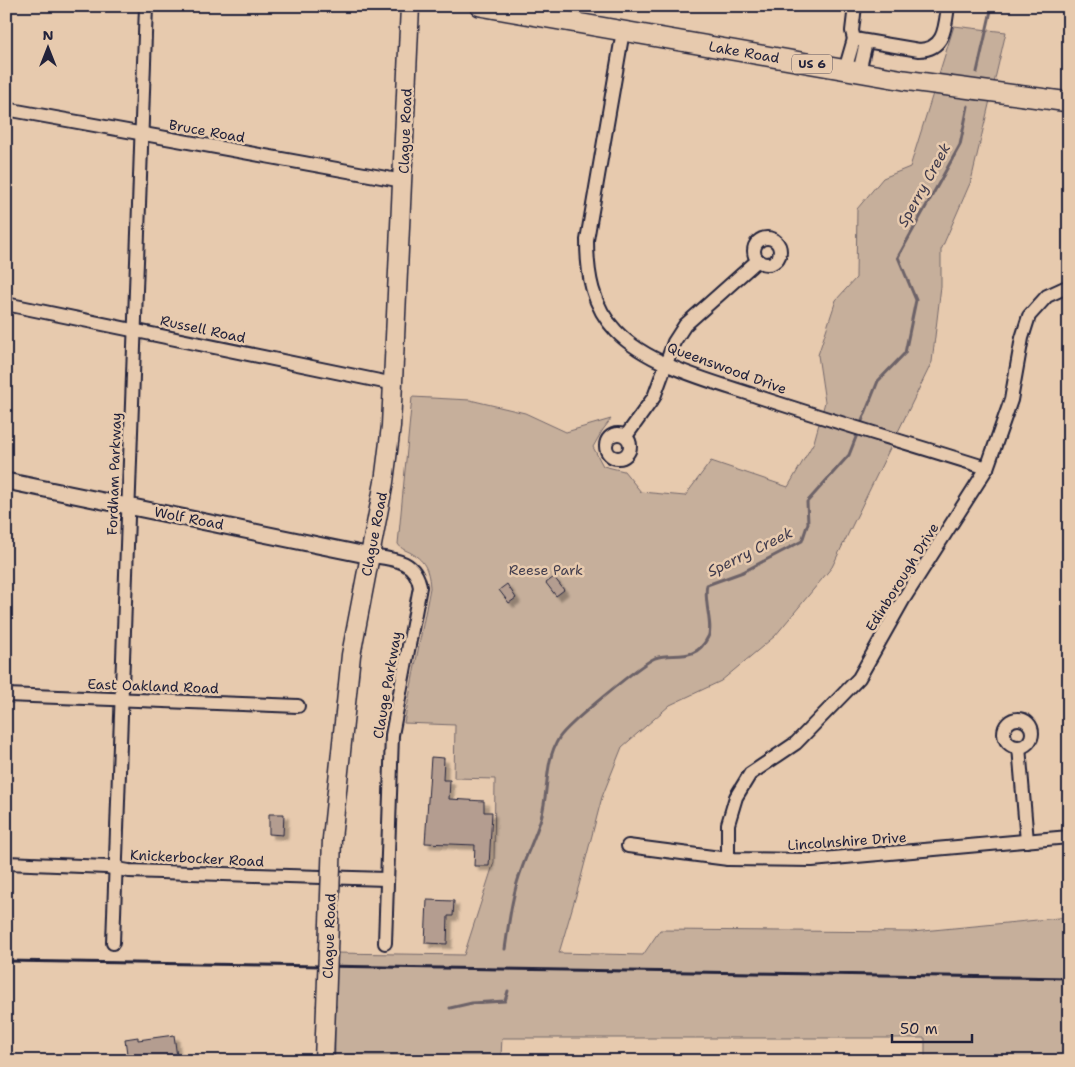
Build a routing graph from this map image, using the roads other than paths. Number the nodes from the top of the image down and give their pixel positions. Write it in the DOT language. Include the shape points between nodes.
graph roads {
  1 [pos="146,6"];
  2 [pos="410,6"];
  3 [pos="480,6"];
  4 [pos="855,6"];
  5 [pos="948,6"];
  6 [pos="623,31"];
  7 [pos="860,40"];
  8 [pos="852,71"];
  9 [pos="1069,102"];
  10 [pos="6,109"];
  11 [pos="142,135"];
  12 [pos="403,181"];
  13 [pos="758,260"];
  14 [pos="1069,286"];
  15 [pos="6,304"];
  16 [pos="134,330"];
  17 [pos="667,364"];
  18 [pos="394,384"];
  19 [pos="626,436"];
  20 [pos="987,468"];
  21 [pos="6,481"];
  22 [pos="128,506"];
  23 [pos="371,556"];
  24 [pos="6,695"];
  25 [pos="121,700"];
  26 [pos="298,706"];
  27 [pos="1019,747"];
  28 [pos="1069,837"];
  29 [pos="1026,842"];
  30 [pos="628,846"];
  31 [pos="728,859"];
  32 [pos="6,863"];
  33 [pos="117,869"];
  34 [pos="386,879"];
  35 [pos="113,943"];
  36 [pos="385,944"];
  37 [pos="324,1061"];
  1 -- 11 [label="street, Fordham Parkway"];
  2 -- 12 [label="main road, Clague Road"];
  3 -- 6 [label="main road, Lake Road / US 6"];
  4 -- 7 [label="street" via="852,31"];
  5 -- 7 [label="street" via="942,37 929,50"];
  6 -- 8 [label="main road, Lake Road / US 6"];
  6 -- 17 [label="street, Queenswood Drive" via="588,240 588,272 597,301 616,331 638,349"];
  7 -- 8 [label="street"];
  8 -- 9 [label="main road, Lake Road / US 6"];
  10 -- 11 [label="street, Bruce Road"];
  11 -- 12 [label="street, Bruce Road"];
  11 -- 16 [label="street, Fordham Parkway"];
  12 -- 18 [label="main road, Clague Road"];
  13 -- 17 [label="street" via="686,325 674,342"];
  14 -- 20 [label="street, Edinborough Drive" via="1047,296 1029,316 1010,400"];
  15 -- 16 [label="street, Russell Road"];
  16 -- 18 [label="street, Russell Road"];
  16 -- 22 [label="street, Fordham Parkway"];
  17 -- 19 [label="street" via="654,397"];
  17 -- 20 [label="street, Queenswood Drive" via="709,381"];
  18 -- 23 [label="main road, Clague Road" via="385,473"];
  20 -- 31 [label="street, Edinborough Drive" via="903,600 859,678 796,743 750,774 736,797 728,824"];
  21 -- 22 [label="street, Wolf Road"];
  22 -- 23 [label="street, Wolf Road"];
  22 -- 25 [label="street, Fordham Parkway"];
  23 -- 34 [label="street, Clauge Parkway" via="404,561 416,574 420,587 392,735"];
  23 -- 37 [label="main road, Clague Road, bridge" via="352,656 332,839"];
  24 -- 25 [label="street, East Oakland Road"];
  25 -- 26 [label="street, East Oakland Road"];
  25 -- 33 [label="street, Fordham Parkway"];
  27 -- 29 [label="street"];
  28 -- 29 [label="street, Lincolnshire Drive"];
  29 -- 31 [label="street, Lincolnshire Drive" via="812,860"];
  30 -- 31 [label="street, Lincolnshire Drive"];
  32 -- 33 [label="street, Knickerbocker Road"];
  33 -- 34 [label="street, Knickerbocker Road"];
  33 -- 35 [label="street, Fordham Parkway"];
  34 -- 36 [label="street, Clauge Parkway"];
}
